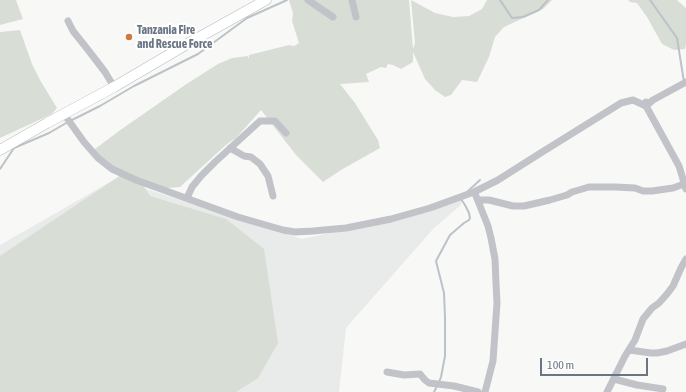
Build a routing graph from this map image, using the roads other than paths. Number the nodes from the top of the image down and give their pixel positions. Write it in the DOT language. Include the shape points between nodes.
graph roads {
  1 [pos="266,0"];
  2 [pos="308,0"];
  3 [pos="352,0"];
  4 [pos="356,17"];
  5 [pos="333,18"];
  6 [pos="68,21"];
  7 [pos="686,82"];
  8 [pos="114,87"];
  9 [pos="646,104"];
  10 [pos="64,114"];
  11 [pos="286,133"];
  12 [pos="230,148"];
  13 [pos="0,150"];
  14 [pos="685,186"];
  15 [pos="474,192"];
  16 [pos="273,196"];
  17 [pos="187,198"];
  18 [pos="478,200"];
  19 [pos="686,259"];
  20 [pos="686,344"];
  21 [pos="629,350"];
  22 [pos="387,372"];
  23 [pos="614,379"];
  24 [pos="663,389"];
  25 [pos="478,392"];
  26 [pos="486,392"];
  27 [pos="607,392"];
  1 -- 8 [label="street"];
  2 -- 5 [label="street"];
  3 -- 4 [label="street"];
  6 -- 8 [label="street"];
  7 -- 9 [label="street"];
  8 -- 10 [label="street"];
  9 -- 14 [label="street" via="679,166"];
  9 -- 15 [label="street" via="633,100 621,103 498,180"];
  10 -- 13 [label="street"];
  10 -- 17 [label="street" via="84,142 112,169"];
  11 -- 12 [label="street" via="275,121 260,121"];
  12 -- 16 [label="street" via="260,164 268,176"];
  12 -- 17 [label="street" via="201,176"];
  14 -- 18 [label="street" via="652,191 615,187 589,188 524,206"];
  15 -- 17 [label="street" via="391,219 346,228 295,232 238,217"];
  15 -- 18 [label="street"];
  18 -- 26 [label="street" via="491,238 497,303 492,361"];
  19 -- 21 [label="street" via="667,294 643,319 636,340"];
  20 -- 21 [label="street" via="657,353"];
  21 -- 23 [label="street"];
  22 -- 25 [label="street" via="420,374 427,382"];
  23 -- 24 [label="street"];
  23 -- 27 [label="street"];
}
